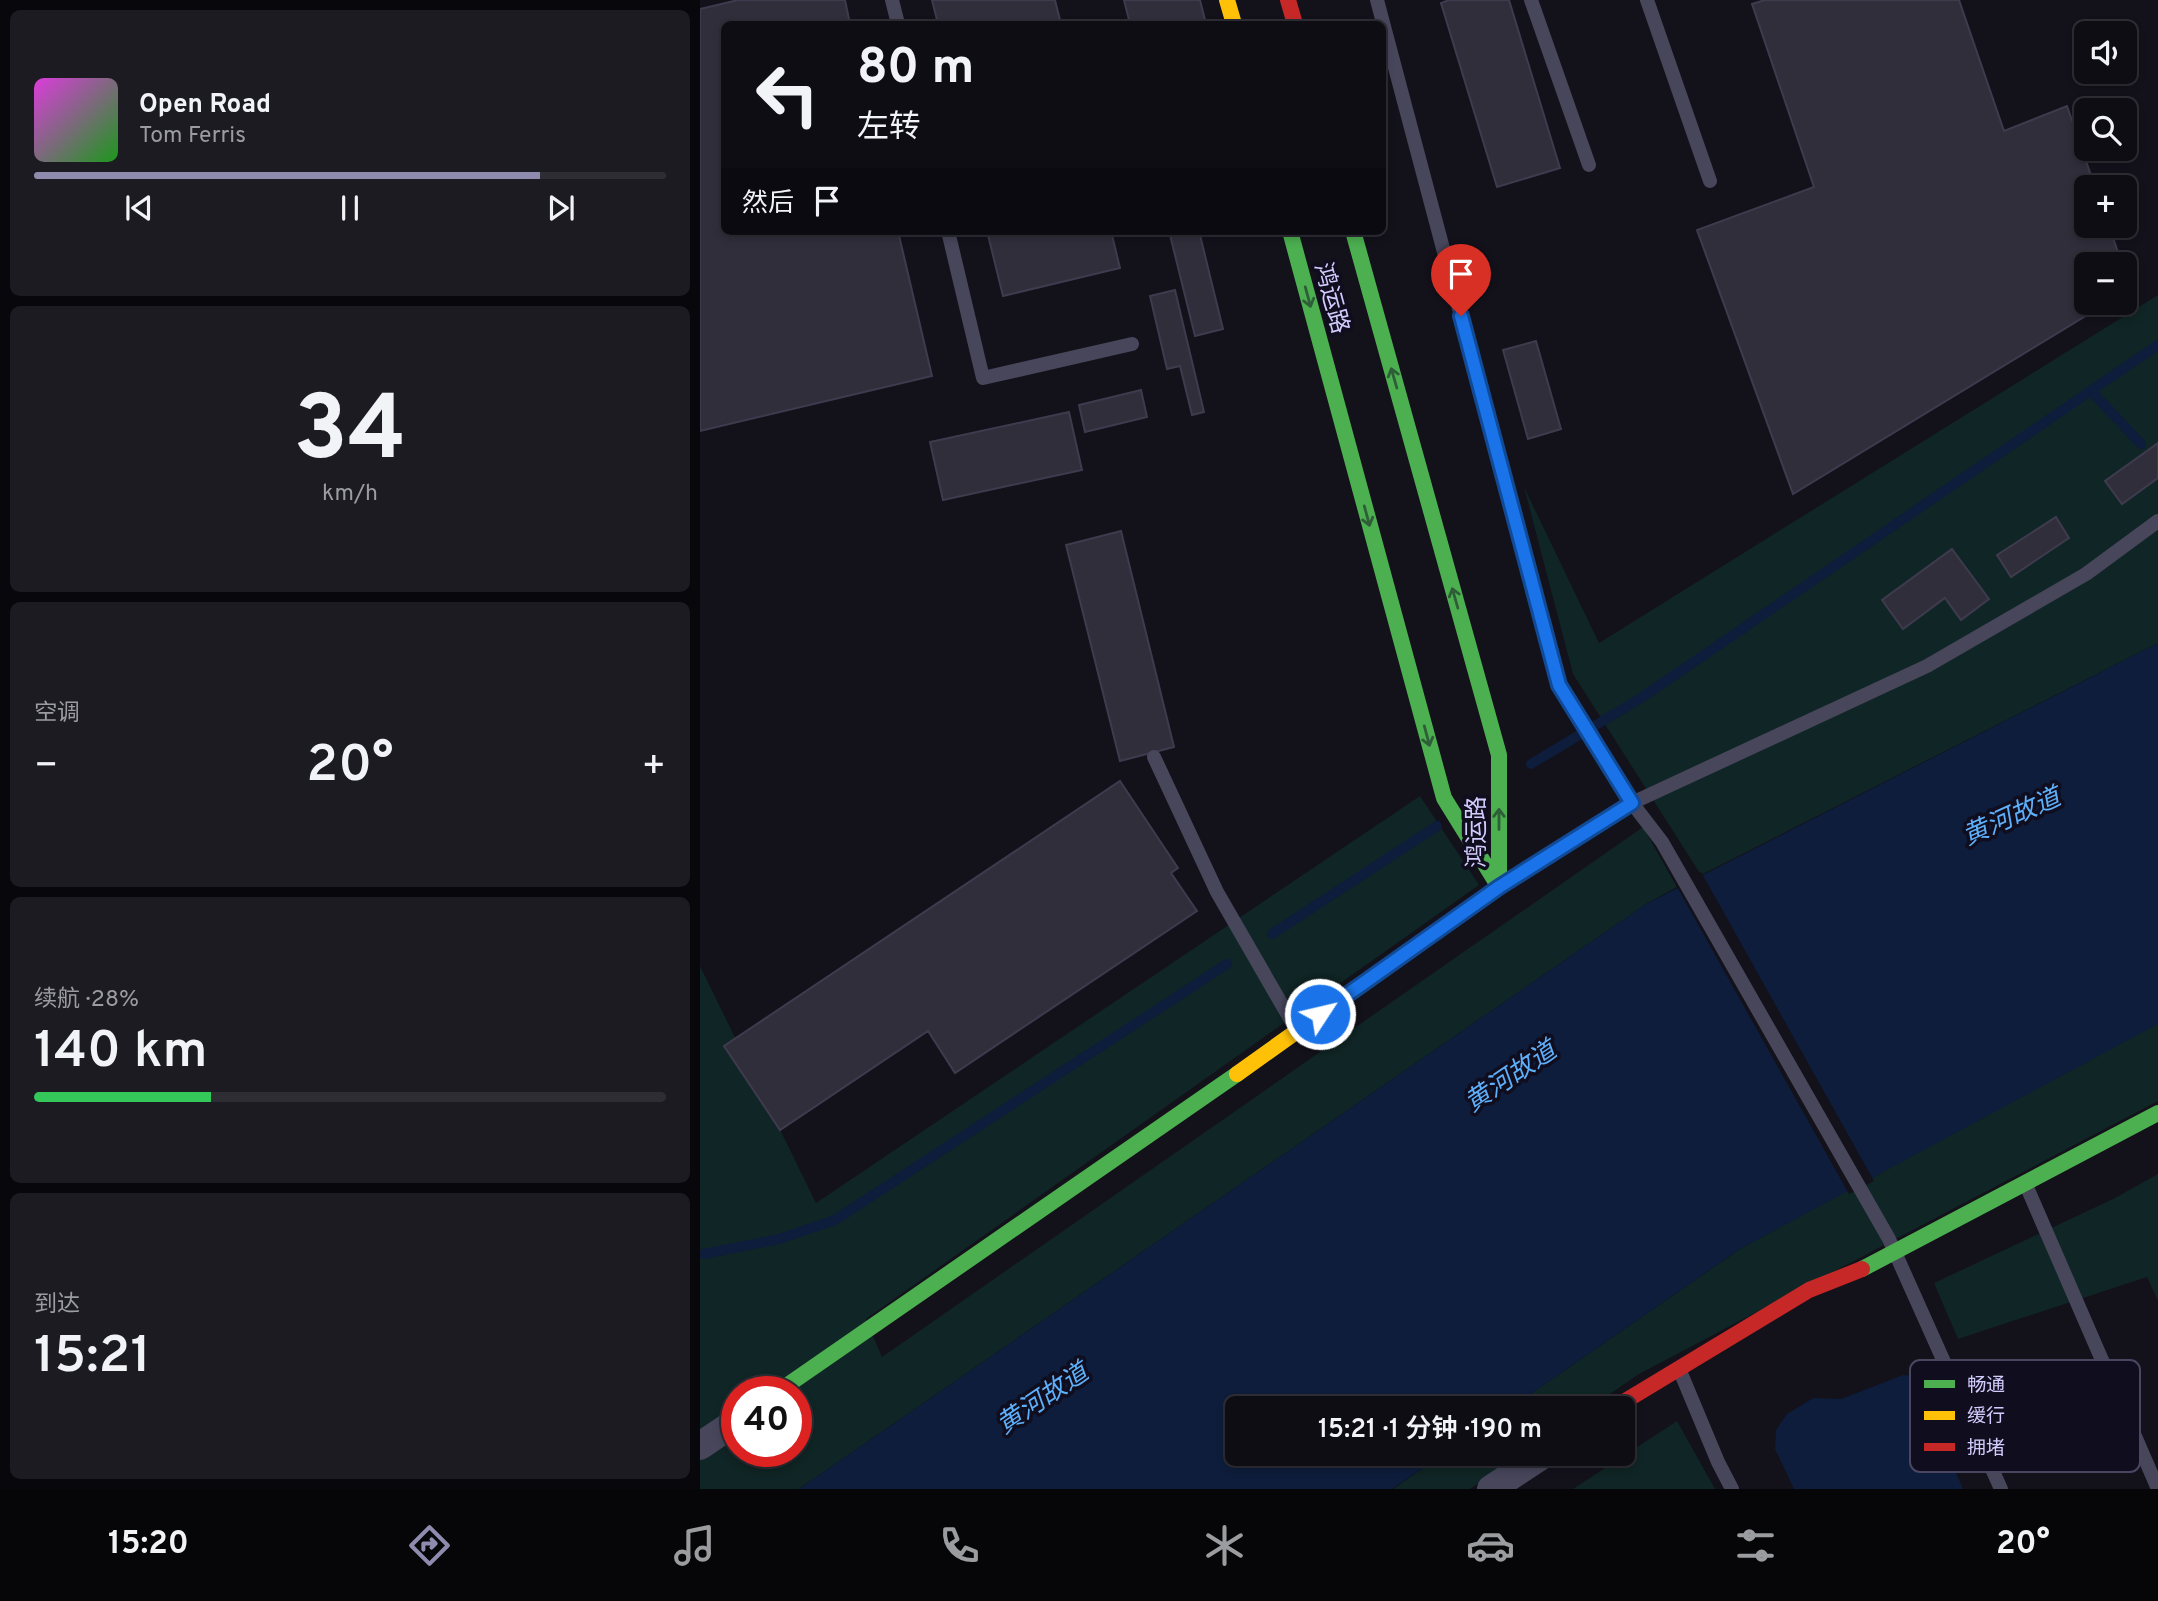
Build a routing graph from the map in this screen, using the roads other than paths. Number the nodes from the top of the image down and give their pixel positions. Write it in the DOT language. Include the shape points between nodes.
graph roads {
  1 [pos="892,0"];
  2 [pos="1227,0"];
  3 [pos="1288,0"];
  4 [pos="1377,0"];
  5 [pos="1531,0"];
  6 [pos="1647,0"];
  7 [pos="897,21"];
  8 [pos="1233,21"];
  9 [pos="1294,21"];
  10 [pos="1383,21"];
  11 [pos="1386,34"];
  12 [pos="1589,165"];
  13 [pos="1710,181"];
  14 [pos="949,235"];
  15 [pos="1291,235"];
  16 [pos="1354,235"];
  17 [pos="1132,344"];
  18 [pos="2158,521"];
  19 [pos="1154,757"];
  20 [pos="1632,803"];
  21 [pos="1499,887"];
  22 [pos="1297,1030"];
  23 [pos="2158,1112"];
  24 [pos="2025,1183"];
  25 [pos="1892,1246"];
  26 [pos="1943,1360"];
  27 [pos="2102,1360"];
  28 [pos="1678,1367"];
  29 [pos="801,1376"];
  30 [pos="1632,1396"];
  31 [pos="721,1432"];
  32 [pos="700,1446"];
  33 [pos="2140,1448"];
  34 [pos="1526,1466"];
  35 [pos="1993,1472"];
  36 [pos="1491,1489"];
  37 [pos="1732,1489"];
  38 [pos="2001,1489"];
  39 [pos="2158,1489"];
  1 -- 7 [label="lane"];
  2 -- 8 [label="street"];
  3 -- 9 [label="street"];
  4 -- 10 [label="lane"];
  5 -- 12 [label="lane"];
  6 -- 13 [label="lane"];
  11 -- 20 [label="lane" via="1559,685"];
  14 -- 17 [label="lane" via="983,378"];
  15 -- 21 [label="street, 鸿运路, one-way" via="1444,798"];
  21 -- 16 [label="street, 鸿运路, one-way" via="1499,755"];
  18 -- 20 [label="lane" via="2085,574 1927,666"];
  19 -- 22 [label="lane" via="1216,892"];
  20 -- 21 [label="street"];
  20 -- 25 [label="lane" via="1662,842"];
  21 -- 22 [label="street"];
  22 -- 29 [label="street"];
  23 -- 24 [label="street"];
  24 -- 25 [label="street"];
  24 -- 27 [label="lane"];
  25 -- 26 [label="lane"];
  25 -- 28 [label="street"];
  28 -- 30 [label="street"];
  28 -- 37 [label="lane"];
  31 -- 32 [label="street"];
  33 -- 39 [label="lane"];
  34 -- 36 [label="street"];
  35 -- 38 [label="lane"];
}
